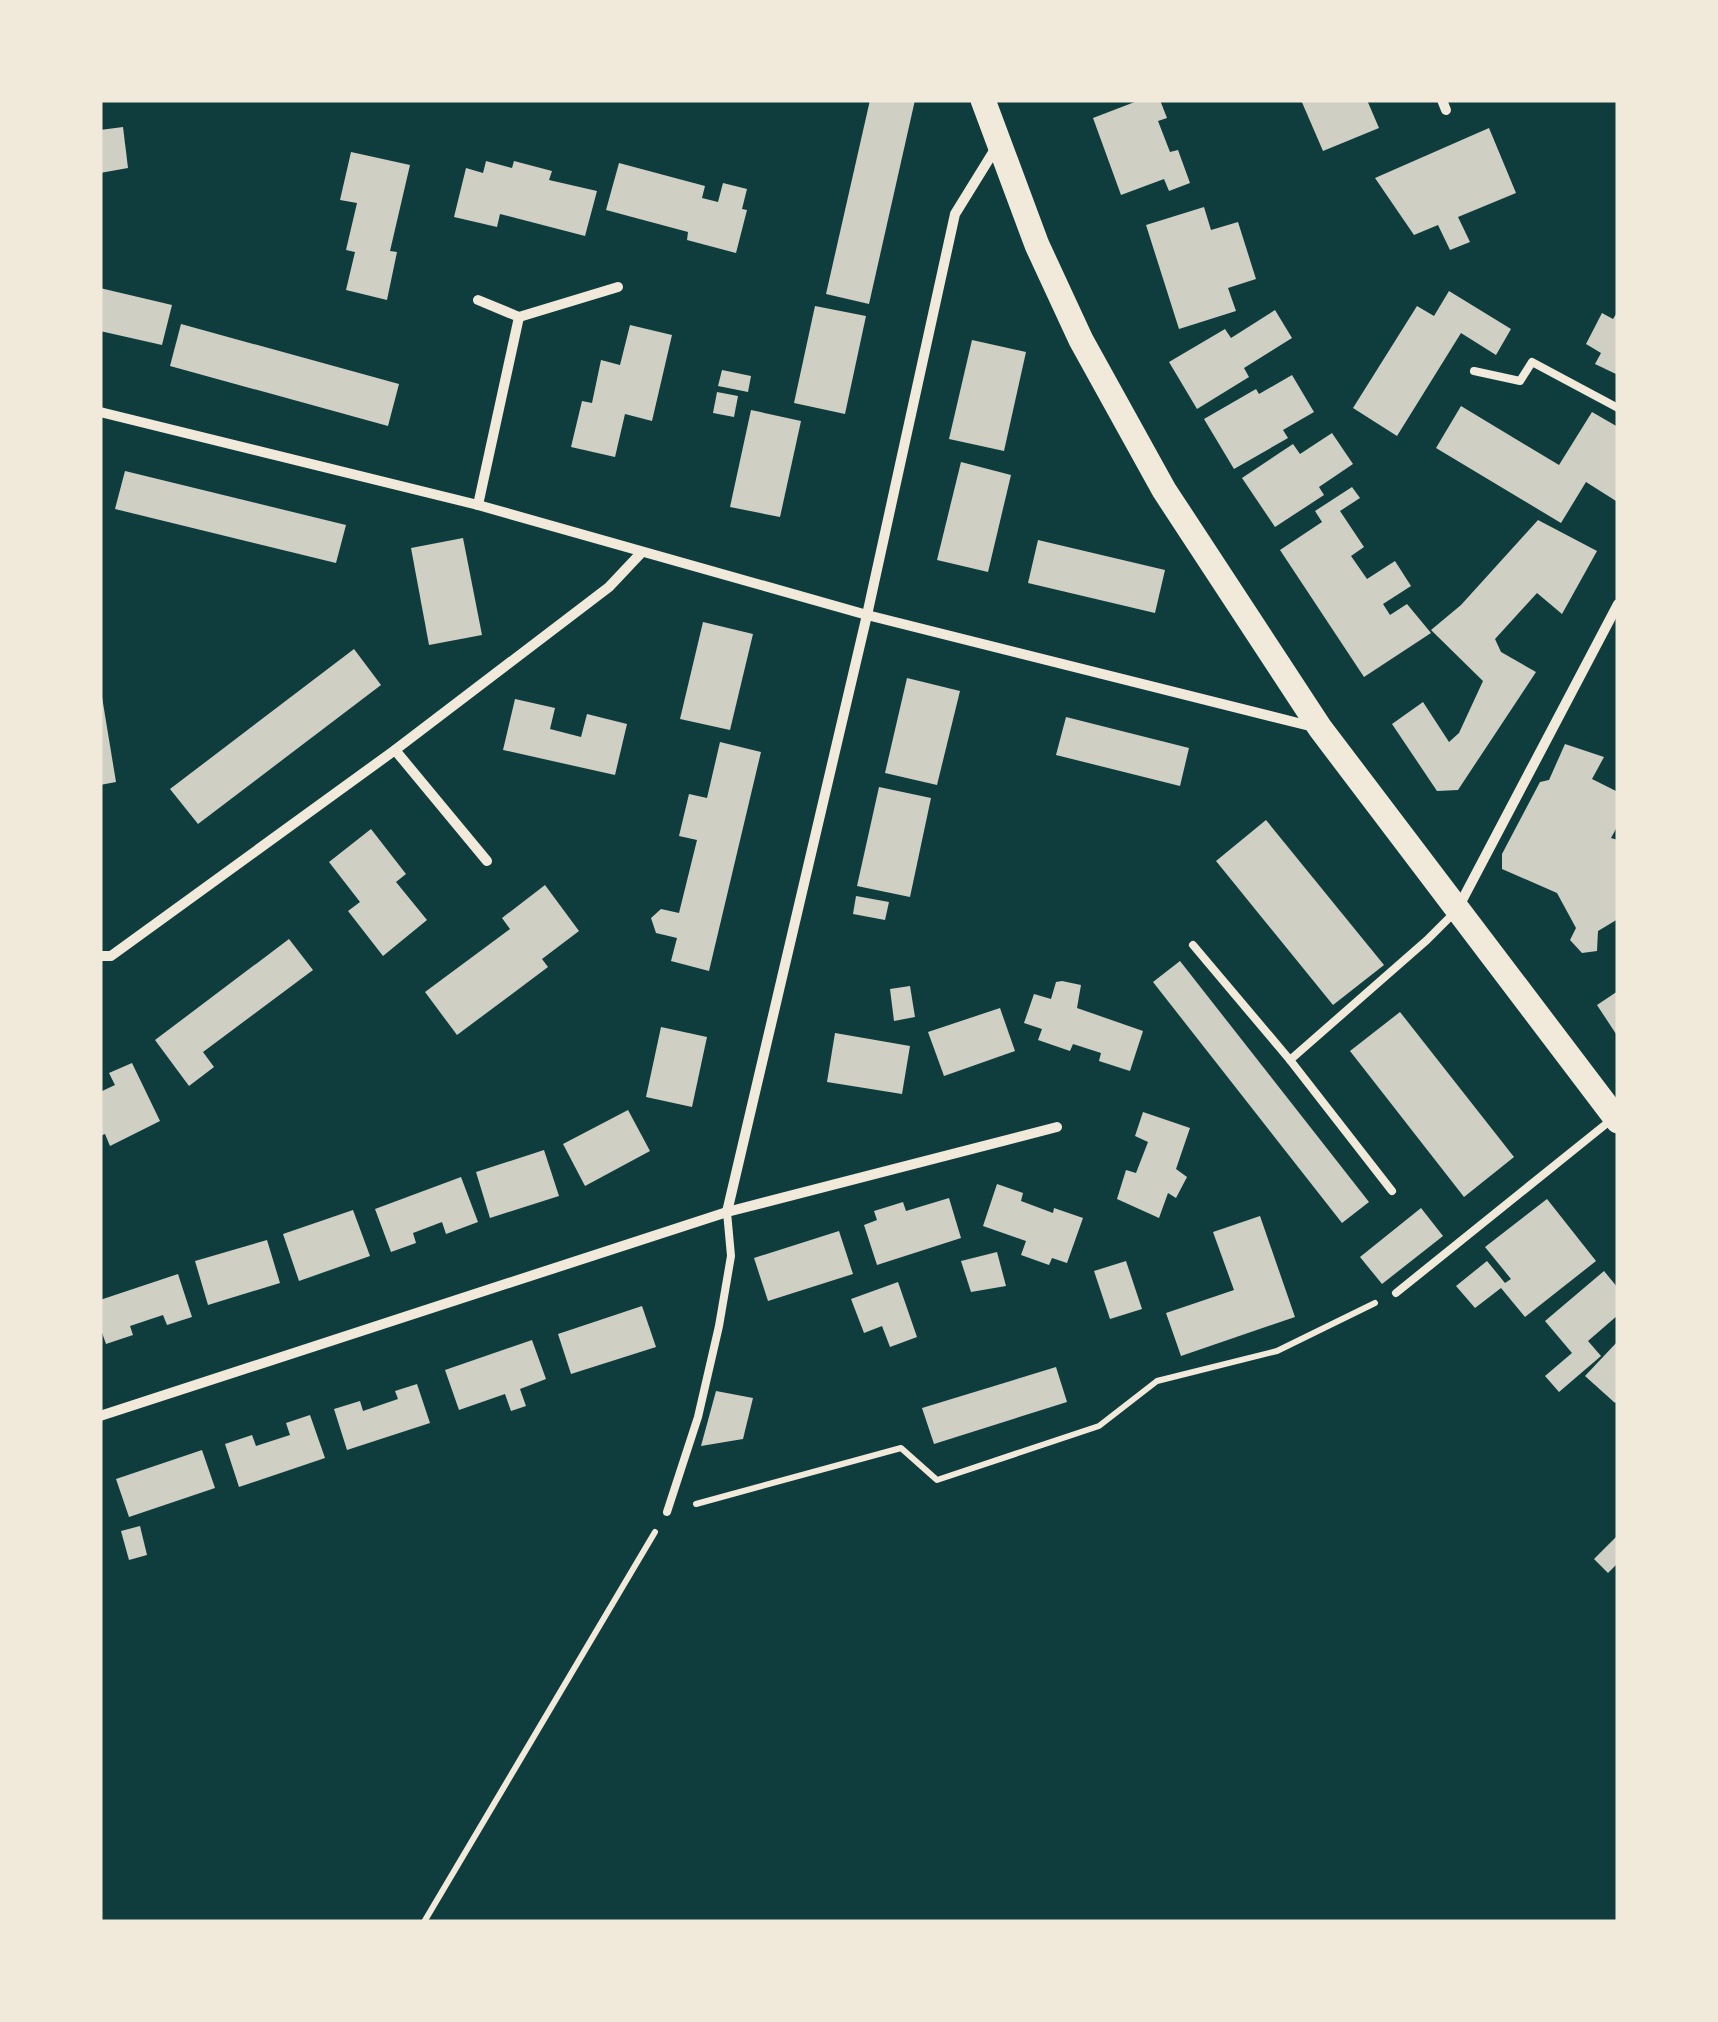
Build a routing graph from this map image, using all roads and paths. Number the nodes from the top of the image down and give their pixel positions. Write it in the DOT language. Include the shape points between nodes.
graph roads {
  1 [pos="983,100"];
  2 [pos="998,145"];
  3 [pos="618,287"];
  4 [pos="478,300"];
  5 [pos="519,318"];
  6 [pos="1474,372"];
  7 [pos="1618,408"];
  8 [pos="100,412"];
  9 [pos="478,504"];
  10 [pos="642,552"];
  11 [pos="1618,604"];
  12 [pos="866,616"];
  13 [pos="1320,728"];
  14 [pos="395,750"];
  15 [pos="487,861"];
  16 [pos="1457,909"];
  17 [pos="1193,944"];
  18 [pos="100,956"];
  19 [pos="1290,1060"];
  20 [pos="1616,1119"];
  21 [pos="1056,1127"];
  22 [pos="1392,1191"];
  23 [pos="726,1212"];
  24 [pos="1396,1293"];
  25 [pos="100,1416"];
  26 [pos="667,1512"];
  27 [pos="424,1922"];
  1 -- 2 [label="main road"];
  2 -- 12 [label="street" via="955,214"];
  2 -- 13 [label="main road" via="1082,340 1164,490"];
  3 -- 5 [label="street"];
  4 -- 5 [label="street"];
  5 -- 9 [label="street"];
  6 -- 7 [label="lane" via="1520,381 1532,362"];
  8 -- 9 [label="street"];
  9 -- 10 [label="street"];
  10 -- 12 [label="street"];
  10 -- 14 [label="street" via="609,587"];
  11 -- 16 [label="street"];
  12 -- 13 [label="street"];
  12 -- 23 [label="street"];
  13 -- 16 [label="main road"];
  14 -- 15 [label="street"];
  14 -- 18 [label="street" via="111,956"];
  16 -- 19 [label="lane"];
  16 -- 20 [label="main road"];
  17 -- 19 [label="lane"];
  19 -- 22 [label="lane"];
  20 -- 24 [label="lane"];
  21 -- 23 [label="street"];
  23 -- 25 [label="street"];
  23 -- 26 [label="lane" via="731,1256 719,1326"];
  24 -- 26 [label="path" via="1277,1351 1157,1381 1099,1426 936,1480 901,1448"];
  26 -- 27 [label="path"];
}
